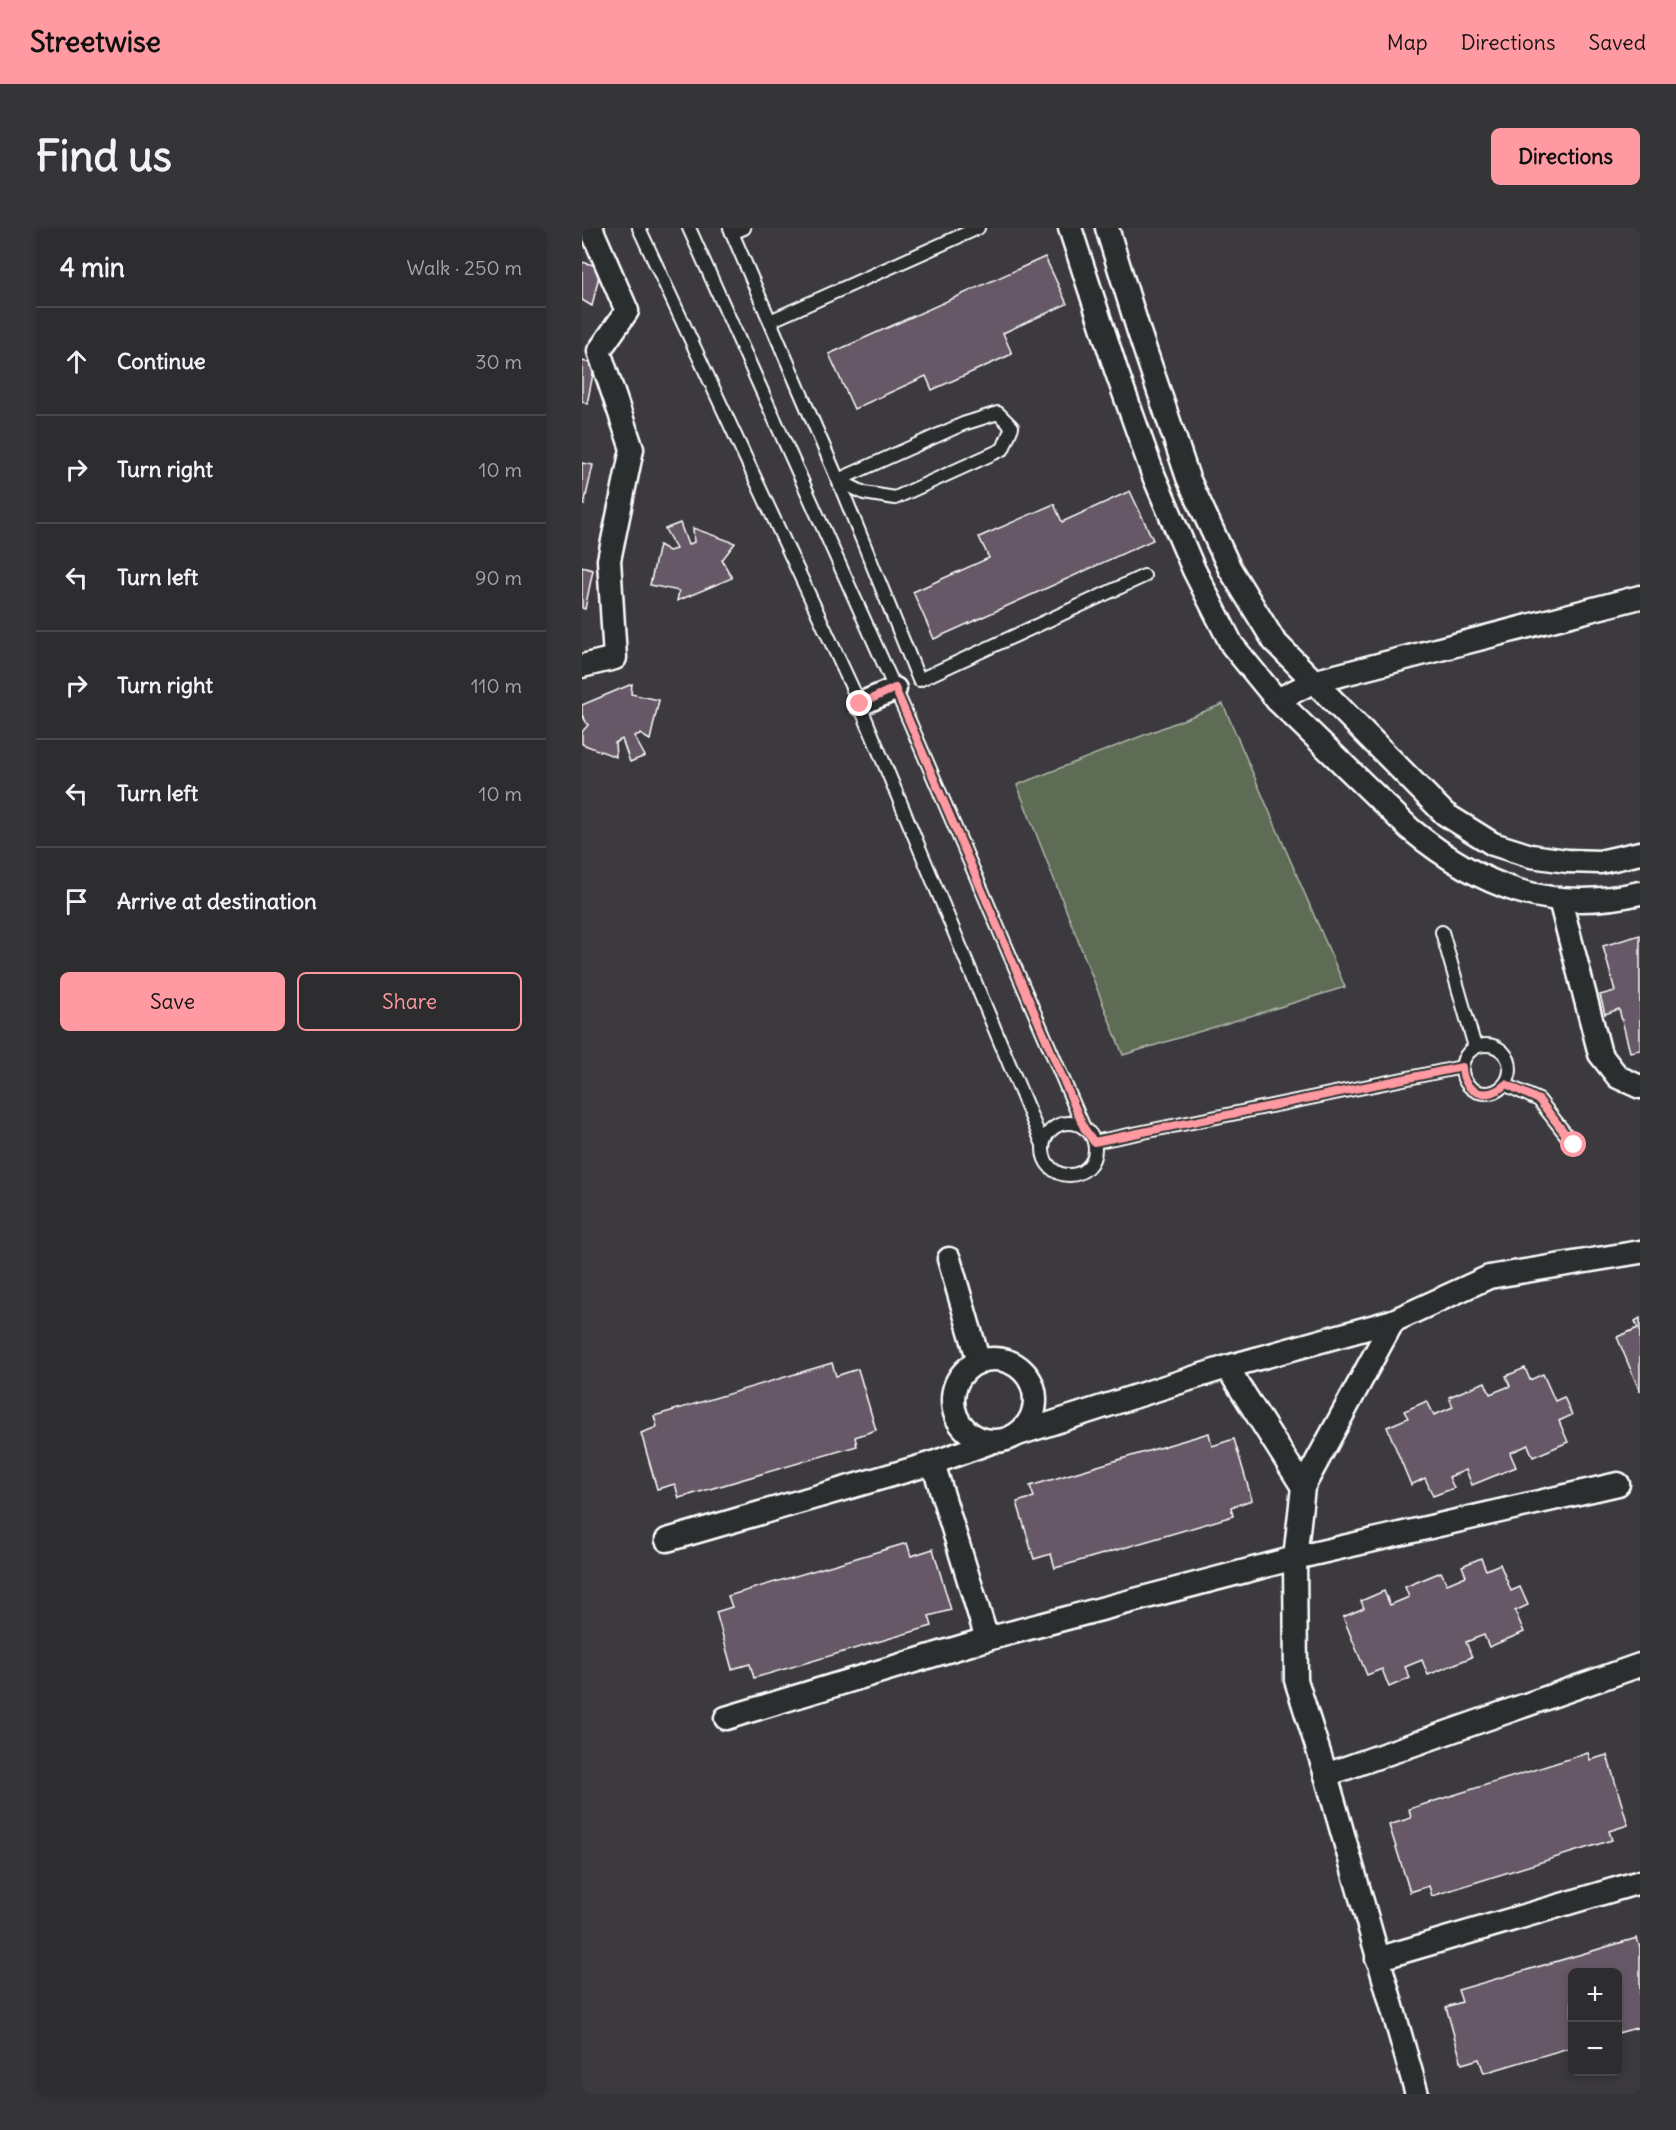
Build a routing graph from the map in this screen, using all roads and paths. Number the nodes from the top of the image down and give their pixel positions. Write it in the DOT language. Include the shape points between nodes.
graph roads {
  1 [pos="591,228"];
  2 [pos="639,228"];
  3 [pos="689,228"];
  4 [pos="978,228"];
  5 [pos="1070,228"];
  6 [pos="1107,228"];
  7 [pos="736,230"];
  8 [pos="770,321"];
  9 [pos="838,480"];
  10 [pos="1144,576"];
  11 [pos="1640,597"];
  12 [pos="582,666"];
  13 [pos="1313,682"];
  14 [pos="895,688"];
  15 [pos="1277,700"];
  16 [pos="860,704"];
  17 [pos="1640,854"];
  18 [pos="1640,893"];
  19 [pos="1560,900"];
  20 [pos="1442,932"];
  21 [pos="1475,1047"];
  22 [pos="1462,1067"];
  23 [pos="1506,1084"];
  24 [pos="1640,1087"];
  25 [pos="1084,1128"];
  26 [pos="1094,1142"];
  27 [pos="1043,1145"];
  28 [pos="1574,1145"];
  29 [pos="1640,1252"];
  30 [pos="949,1259"];
  31 [pos="1394,1321"];
  32 [pos="979,1362"];
  33 [pos="1227,1367"];
  34 [pos="1018,1434"];
  35 [pos="991,1442"];
  36 [pos="933,1463"];
  37 [pos="1618,1484"];
  38 [pos="1303,1487"];
  39 [pos="667,1540"];
  40 [pos="1295,1558"];
  41 [pos="987,1639"];
  42 [pos="1640,1665"];
  43 [pos="726,1718"];
  44 [pos="1326,1775"];
  45 [pos="1640,1882"];
  46 [pos="1377,1959"];
  47 [pos="1417,2094"];
  1 -- 12 [label="street" via="627,311 599,351 632,448 609,560 615,658"];
  2 -- 16 [label="lane"];
  3 -- 14 [label="lane"];
  4 -- 8 [label="lane"];
  5 -- 15 [label="street" via="1153,474 1194,570 1232,645"];
  6 -- 13 [label="street" via="1188,478 1230,569 1274,641"];
  7 -- 8 [label="lane"];
  8 -- 9 [label="lane"];
  9 -- 9 [label="lane" via="864,493 895,498 1003,449 1012,427 998,413 963,424"];
  9 -- 10 [label="lane" via="919,680"];
  11 -- 13 [label="street"];
  13 -- 15 [label="street"];
  13 -- 17 [label="street" via="1445,814 1493,844 1567,861 1600,862"];
  14 -- 16 [label="street"];
  14 -- 25 [label="lane"];
  15 -- 19 [label="street" via="1430,846 1511,890"];
  16 -- 27 [label="lane"];
  18 -- 19 [label="street"];
  19 -- 24 [label="street" via="1600,1054 1618,1077"];
  20 -- 21 [label="lane"];
  21 -- 22 [label="lane"];
  21 -- 23 [label="lane" via="1491,1045 1505,1054 1511,1069"];
  22 -- 23 [label="lane" via="1465,1082 1477,1092 1492,1093"];
  22 -- 26 [label="lane"];
  23 -- 28 [label="lane" via="1539,1100"];
  25 -- 26 [label="lane"];
  25 -- 27 [label="lane" via="1077,1124 1059,1125"];
  26 -- 27 [label="lane" via="1094,1158 1075,1174 1058,1173 1051,1168"];
  29 -- 31 [label="street" via="1489,1277"];
  30 -- 32 [label="street"];
  31 -- 33 [label="street"];
  31 -- 38 [label="street"];
  32 -- 34 [label="street" via="1005,1360 1017,1366 1033,1386 1034,1412"];
  32 -- 35 [label="street" via="959,1378 952,1406 965,1431"];
  33 -- 34 [label="street"];
  33 -- 38 [label="street"];
  34 -- 35 [label="street" via="1005,1441"];
  35 -- 36 [label="street"];
  36 -- 39 [label="street"];
  36 -- 41 [label="street"];
  37 -- 40 [label="street"];
  38 -- 40 [label="street"];
  40 -- 41 [label="street"];
  40 -- 44 [label="street" via="1296,1680"];
  41 -- 43 [label="street"];
  42 -- 44 [label="street"];
  44 -- 46 [label="street"];
  45 -- 46 [label="street"];
  46 -- 47 [label="street"];
}
